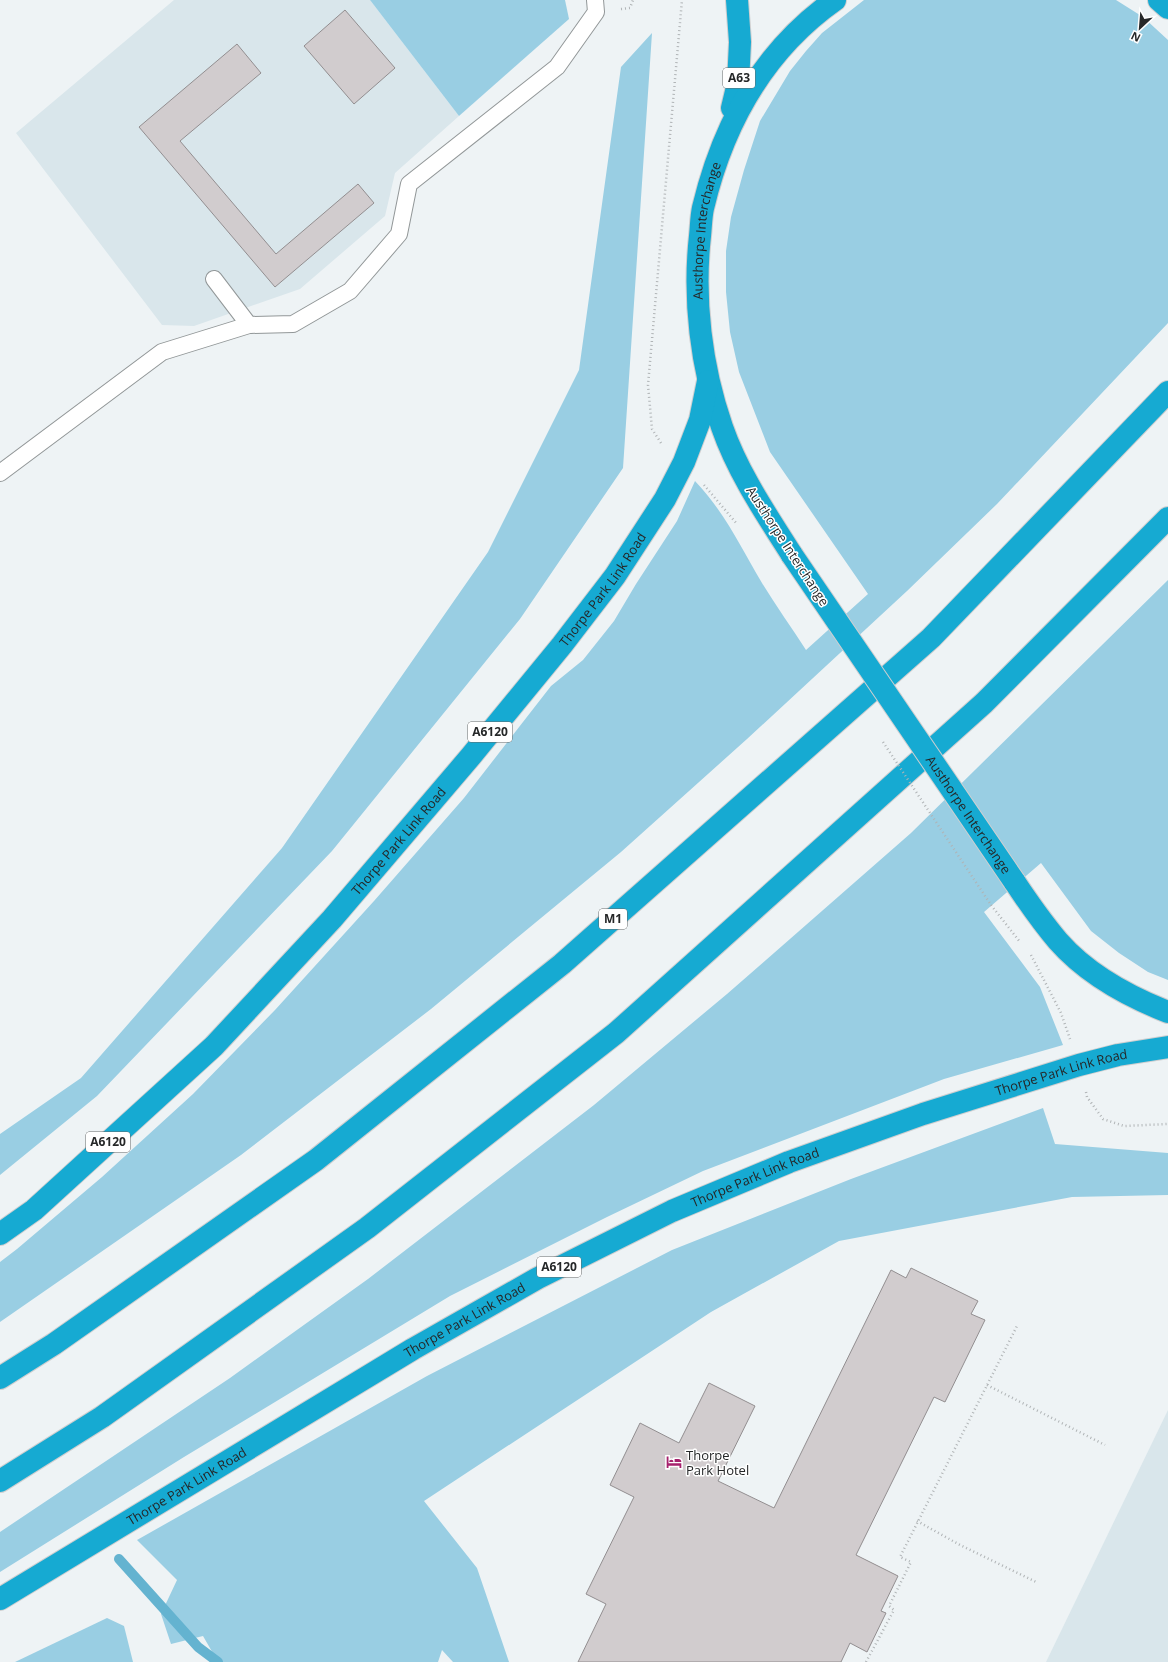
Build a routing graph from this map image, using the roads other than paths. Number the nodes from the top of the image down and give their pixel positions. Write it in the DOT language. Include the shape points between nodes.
graph roads {
  1 [pos="595,0"];
  2 [pos="737,0"];
  3 [pos="835,0"];
  4 [pos="1160,0"];
  5 [pos="1168,8"];
  6 [pos="720,154"];
  7 [pos="214,279"];
  8 [pos="249,325"];
  9 [pos="708,381"];
  10 [pos="1168,392"];
  11 [pos="0,473"];
  12 [pos="1168,518"];
  13 [pos="1168,1012"];
  14 [pos="1168,1047"];
  15 [pos="0,1234"];
  16 [pos="0,1378"];
  17 [pos="0,1481"];
  18 [pos="0,1599"];
  1 -- 8 [label="lane" via="596,12 557,67 409,184 399,234 350,291 293,324"];
  2 -- 6 [label="highway, A63" via="740,42 738,83"];
  3 -- 6 [label="highway, Austhorpe Interchange" via="786,42 759,76 737,114"];
  4 -- 5 [label="highway"];
  6 -- 9 [label="highway, Austhorpe Interchange" via="703,209 698,252 701,334"];
  7 -- 8 [label="lane"];
  8 -- 11 [label="lane" via="162,352"];
  9 -- 13 [label="highway, Austhorpe Interchange, bridge" via="722,427 740,470 763,510 1045,925 1080,962 1111,985"];
  9 -- 15 [label="highway, Thorpe Park Link Road / A6120" via="698,427 684,462 665,498 615,576 471,756 332,919 214,1046 34,1210"];
  10 -- 16 [label="highway, M1" via="931,638 562,964 316,1160 54,1344"];
  12 -- 17 [label="highway" via="984,703 616,1033 367,1228 102,1417"];
  14 -- 18 [label="highway, Thorpe Park Link Road / A6120" via="1118,1055 1079,1065 908,1120 789,1162 672,1210 538,1278 420,1345"];
}
